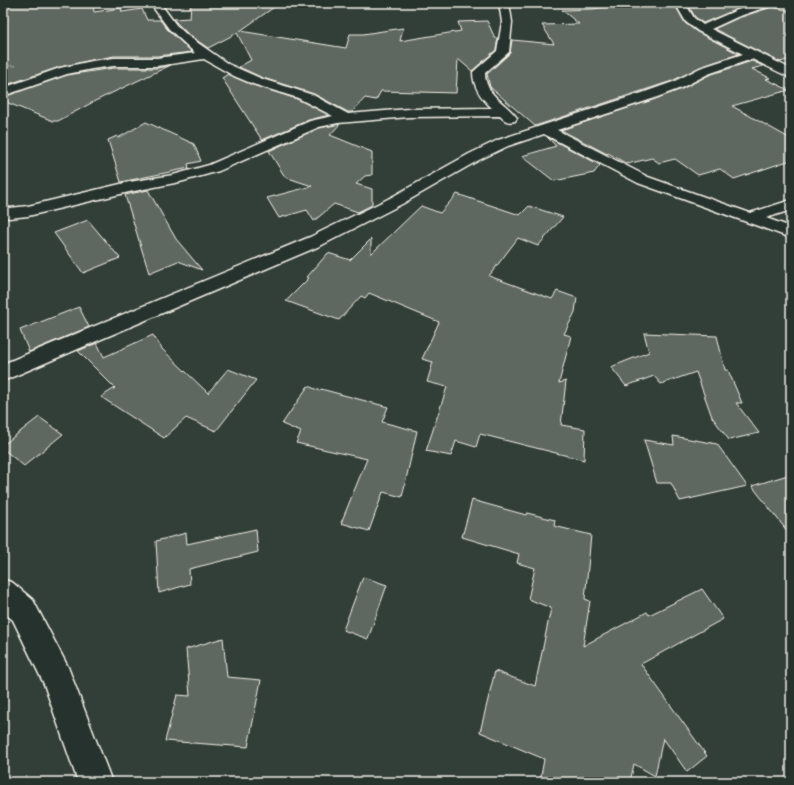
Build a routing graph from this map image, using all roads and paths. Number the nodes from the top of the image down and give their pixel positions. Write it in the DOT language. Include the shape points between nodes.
graph roads {
  1 [pos="155,3"];
  2 [pos="504,3"];
  3 [pos="680,3"];
  4 [pos="768,3"];
  5 [pos="702,29"];
  6 [pos="752,54"];
  7 [pos="205,56"];
  8 [pos="791,74"];
  9 [pos="3,92"];
  10 [pos="504,112"];
  11 [pos="346,118"];
  12 [pos="536,132"];
  13 [pos="791,205"];
  14 [pos="3,212"];
  15 [pos="749,218"];
  16 [pos="791,233"];
  17 [pos="3,373"];
  18 [pos="3,593"];
  19 [pos="95,782"];
  1 -- 7 [label="street" via="166,20"];
  2 -- 10 [label="street" via="507,22 503,52 479,72 478,80 482,90"];
  3 -- 5 [label="street" via="690,20"];
  4 -- 5 [label="street"];
  5 -- 6 [label="street"];
  6 -- 8 [label="street"];
  6 -- 12 [label="street" via="648,96"];
  7 -- 9 [label="street" via="157,62 92,65 64,71"];
  7 -- 11 [label="street" via="251,79 304,95"];
  10 -- 11 [label="street" via="387,114"];
  10 -- 12 [label="street"];
  11 -- 14 [label="street" via="315,124 208,170 28,211"];
  12 -- 15 [label="street" via="643,180"];
  12 -- 17 [label="street" via="503,143 474,157 396,201 316,241"];
  13 -- 15 [label="street"];
  15 -- 16 [label="street"];
  18 -- 19 [label="street" via="23,610 57,678"];
}
